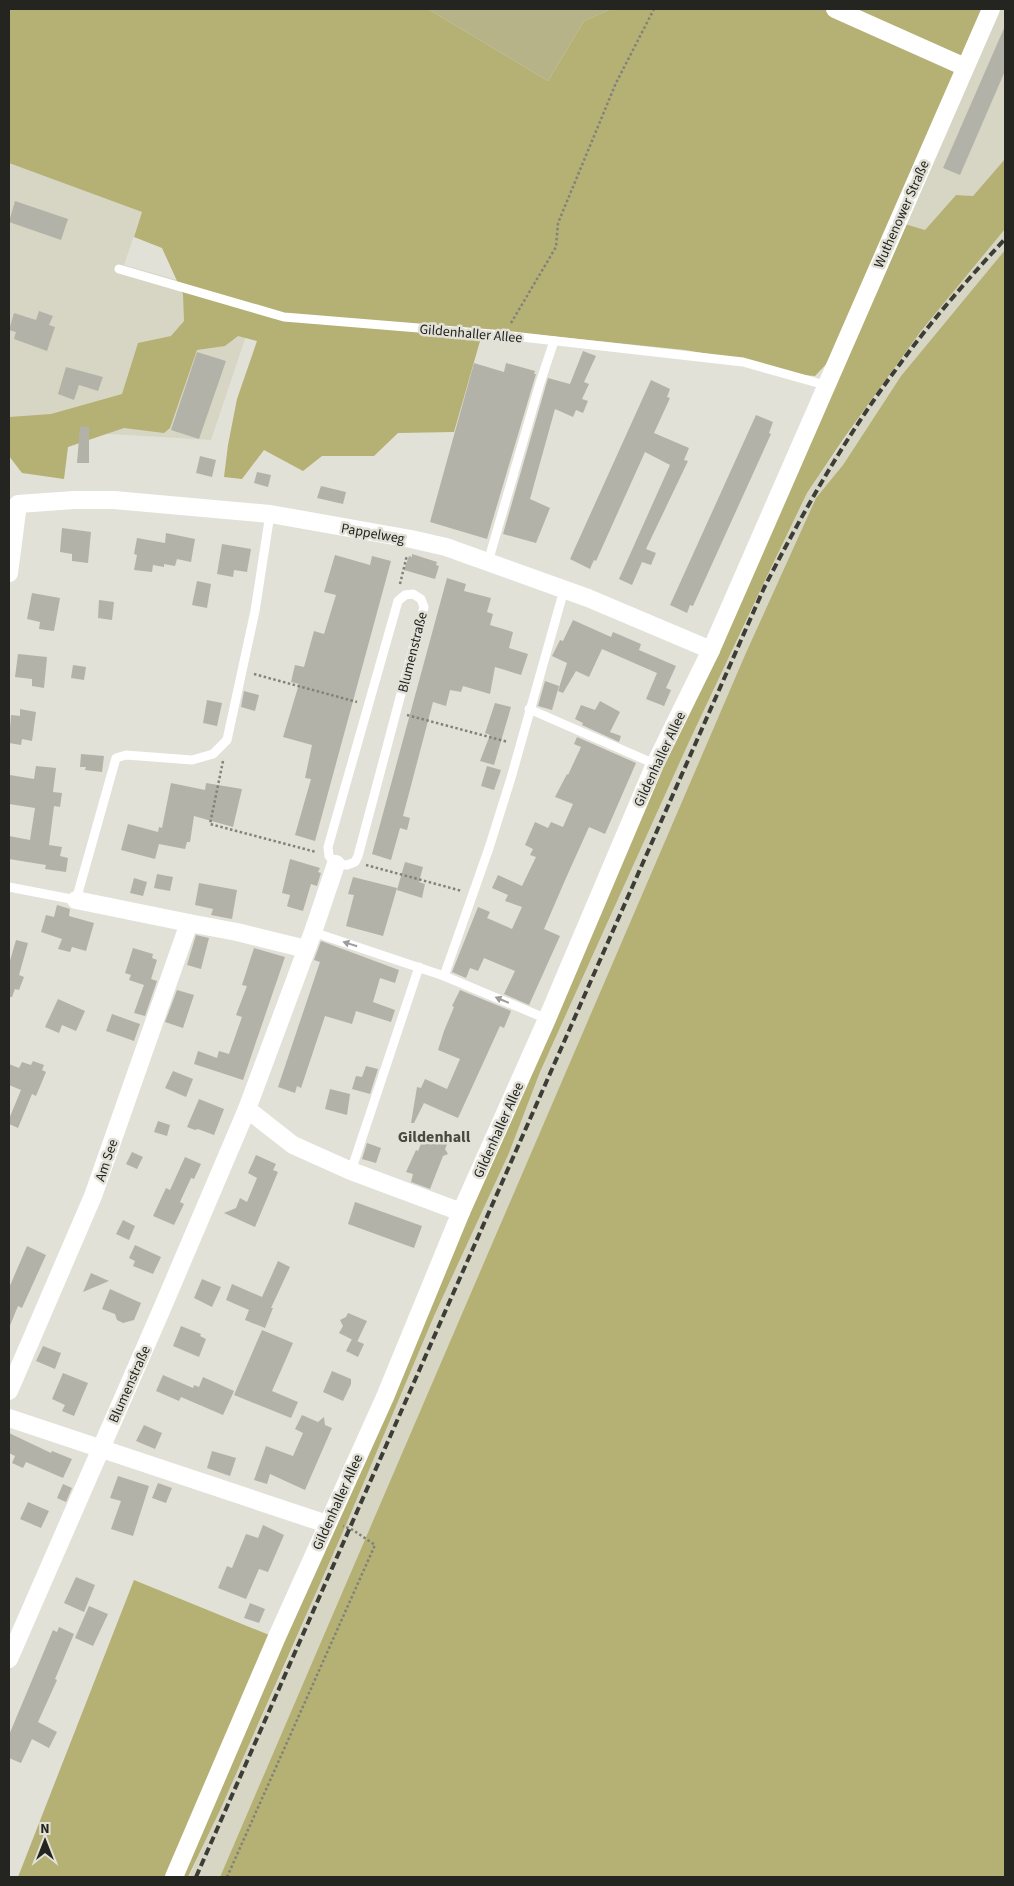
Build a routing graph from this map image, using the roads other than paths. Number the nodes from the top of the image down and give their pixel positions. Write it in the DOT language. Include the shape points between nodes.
graph roads {
  1 [pos="835,9"];
  2 [pos="991,9"];
  3 [pos="965,67"];
  4 [pos="119,269"];
  5 [pos="554,341"];
  6 [pos="836,360"];
  7 [pos="825,385"];
  8 [pos="270,514"];
  9 [pos="488,562"];
  10 [pos="9,573"];
  11 [pos="564,590"];
  12 [pos="710,650"];
  13 [pos="529,709"];
  14 [pos="655,764"];
  15 [pos="333,860"];
  16 [pos="9,887"];
  17 [pos="76,900"];
  18 [pos="188,923"];
  19 [pos="313,932"];
  20 [pos="306,949"];
  21 [pos="419,967"];
  22 [pos="444,976"];
  23 [pos="547,1019"];
  24 [pos="247,1109"];
  25 [pos="351,1172"];
  26 [pos="461,1212"];
  27 [pos="9,1391"];
  28 [pos="9,1418"];
  29 [pos="100,1450"];
  30 [pos="327,1524"];
  31 [pos="9,1659"];
  32 [pos="174,1877"];
  1 -- 3 [label="street"];
  2 -- 3 [label="street, Wuthenower Straße"];
  3 -- 6 [label="street, Wuthenower Straße"];
  4 -- 5 [label="lane, Gildenhaller Allee" via="284,317"];
  5 -- 7 [label="lane, Gildenhaller Allee" via="743,362"];
  5 -- 9 [label="lane"];
  6 -- 7 [label="street, Gildenhaller Allee"];
  7 -- 12 [label="street, Gildenhaller Allee"];
  8 -- 9 [label="street, Pappelweg" via="411,539"];
  8 -- 10 [label="street, Pappelweg" via="114,500 18,504"];
  8 -- 17 [label="lane" via="255,610 227,740 213,754 192,760 126,755 116,758"];
  9 -- 11 [label="street, Pappelweg"];
  11 -- 12 [label="street, Pappelweg"];
  11 -- 13 [label="lane"];
  12 -- 14 [label="street, Gildenhaller Allee"];
  13 -- 14 [label="lane"];
  13 -- 22 [label="lane" via="508,786"];
  14 -- 23 [label="street, Gildenhaller Allee"];
  15 -- 15 [label="lane, Blumenstraße" via="328,846 398,601 413,594 421,599 424,607 358,856 347,866"];
  15 -- 19 [label="street, Blumenstraße"];
  16 -- 17 [label="lane"];
  17 -- 18 [label="street"];
  18 -- 20 [label="street"];
  18 -- 27 [label="street, Am See" via="94,1196"];
  19 -- 20 [label="street, Blumenstraße"];
  21 -- 19 [label="lane, one-way"];
  20 -- 24 [label="street, Blumenstraße"];
  21 -- 22 [label="lane"];
  21 -- 25 [label="lane"];
  23 -- 22 [label="lane, one-way"];
  23 -- 26 [label="street, Gildenhaller Allee"];
  24 -- 25 [label="street" via="293,1145"];
  24 -- 29 [label="street, Blumenstraße"];
  25 -- 26 [label="street"];
  26 -- 30 [label="street, Gildenhaller Allee" via="385,1397"];
  28 -- 29 [label="street"];
  29 -- 30 [label="street"];
  29 -- 31 [label="street, Blumenstraße"];
  30 -- 32 [label="street, Gildenhaller Allee"];
}
